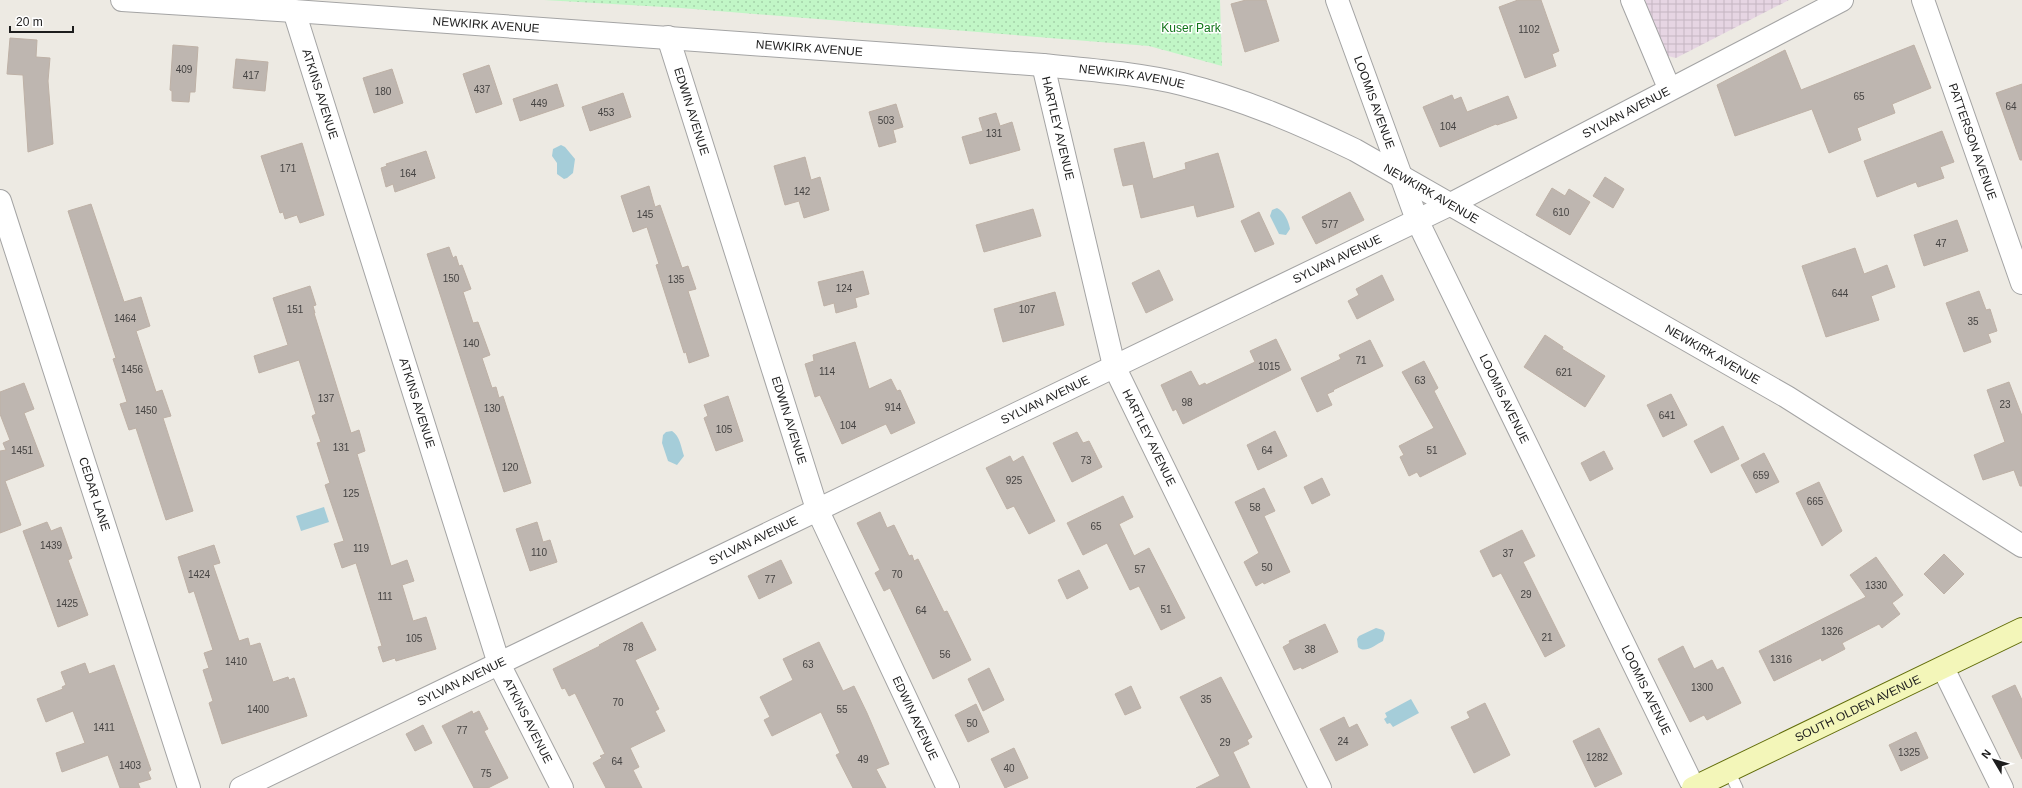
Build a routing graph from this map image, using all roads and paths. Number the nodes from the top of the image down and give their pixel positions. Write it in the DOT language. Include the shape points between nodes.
graph roads {
  1 [pos="122,0"];
  2 [pos="1337,0"];
  3 [pos="1632,0"];
  4 [pos="1842,0"];
  5 [pos="1923,0"];
  6 [pos="237,3"];
  7 [pos="294,11"];
  8 [pos="668,37"];
  9 [pos="1043,65"];
  10 [pos="1670,88"];
  11 [pos="1402,177"];
  12 [pos="0,201"];
  13 [pos="1449,205"];
  14 [pos="1417,220"];
  15 [pos="2022,283"];
  16 [pos="1114,366"];
  17 [pos="817,509"];
  18 [pos="2022,546"];
  19 [pos="2022,629"];
  20 [pos="499,664"];
  21 [pos="1943,668"];
  22 [pos="1733,780"];
  23 [pos="189,788"];
  24 [pos="241,788"];
  25 [pos="562,788"];
  26 [pos="948,788"];
  27 [pos="1320,788"];
  28 [pos="1693,788"];
  29 [pos="2002,788"];
  1 -- 6 [label="street, NEWKIRK AVENUE"];
  2 -- 11 [label="street, LOOMIS AVENUE"];
  3 -- 10 [label="street"];
  4 -- 10 [label="street, SYLVAN AVENUE"];
  5 -- 15 [label="street, PATTERSON AVENUE"];
  6 -- 7 [label="street, NEWKIRK AVENUE"];
  7 -- 8 [label="street, NEWKIRK AVENUE"];
  7 -- 20 [label="street, ATKINS AVENUE"];
  8 -- 9 [label="street, NEWKIRK AVENUE"];
  8 -- 17 [label="street, EDWIN AVENUE"];
  9 -- 11 [label="street, NEWKIRK AVENUE" via="1128,74 1181,84 1241,101 1311,128"];
  9 -- 16 [label="street, HARTLEY AVENUE"];
  10 -- 13 [label="street, SYLVAN AVENUE"];
  11 -- 13 [label="street, NEWKIRK AVENUE"];
  11 -- 14 [label="street, LOOMIS AVENUE"];
  12 -- 23 [label="street, CEDAR LANE"];
  13 -- 14 [label="street, SYLVAN AVENUE"];
  13 -- 18 [label="street, NEWKIRK AVENUE" via="1787,397"];
  14 -- 16 [label="street, SYLVAN AVENUE"];
  14 -- 28 [label="street, LOOMIS AVENUE"];
  16 -- 17 [label="street, SYLVAN AVENUE"];
  16 -- 27 [label="street, HARTLEY AVENUE"];
  17 -- 20 [label="street, SYLVAN AVENUE"];
  17 -- 26 [label="street, EDWIN AVENUE"];
  19 -- 21 [label="main road, SOUTH OLDEN AVENUE"];
  20 -- 24 [label="street, SYLVAN AVENUE"];
  20 -- 25 [label="street, ATKINS AVENUE"];
  21 -- 22 [label="main road, SOUTH OLDEN AVENUE"];
  21 -- 29 [label="street"];
  22 -- 28 [label="main road, SOUTH OLDEN AVENUE"];
}
